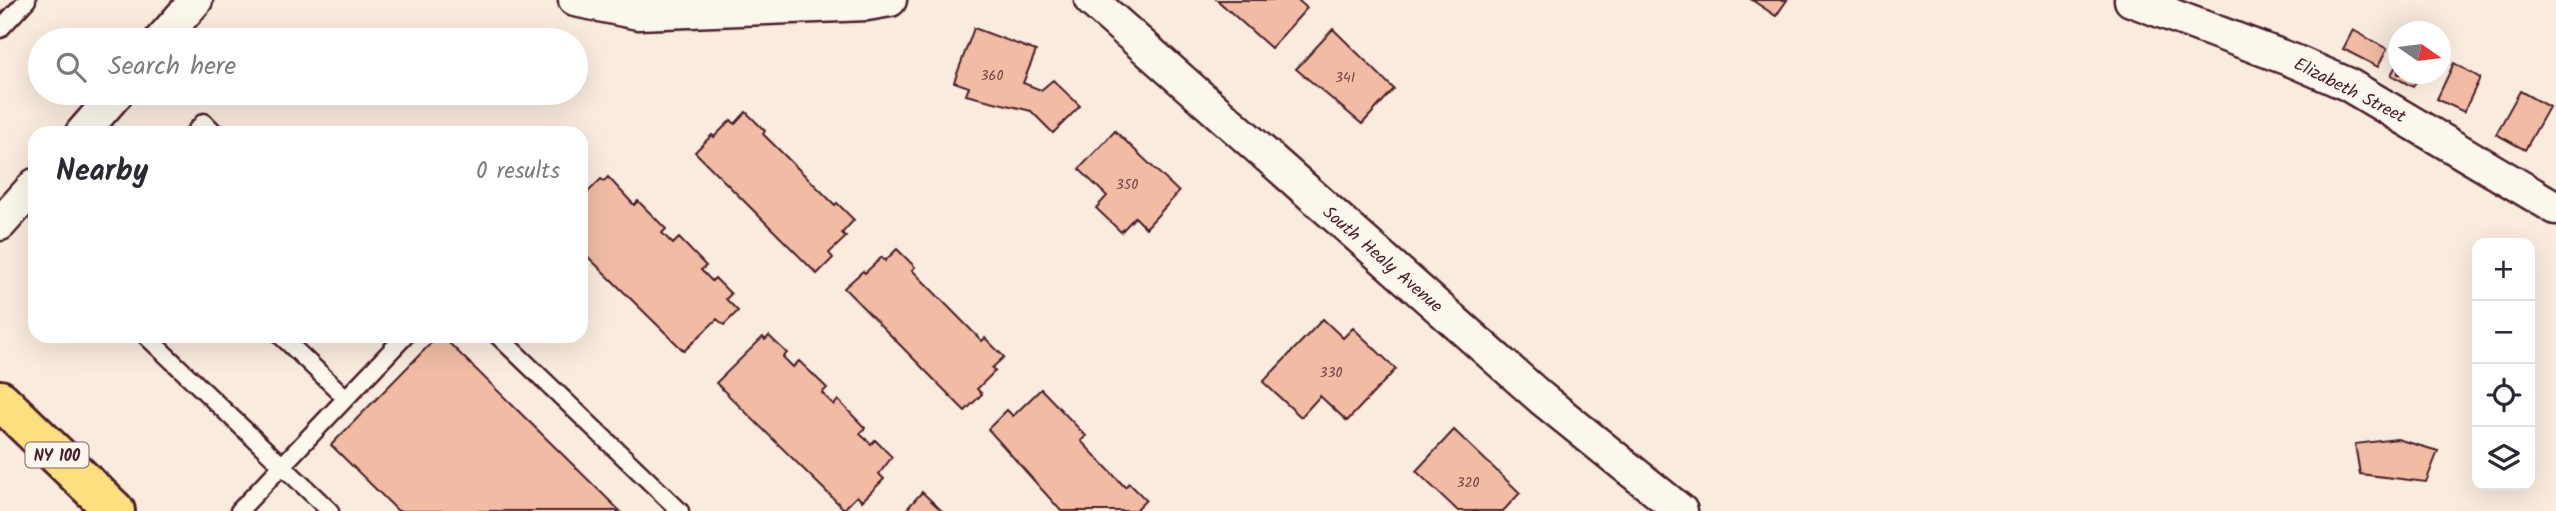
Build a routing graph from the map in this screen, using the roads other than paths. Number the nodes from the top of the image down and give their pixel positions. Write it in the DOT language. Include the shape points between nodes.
graph roads {
  1 [pos="27,0"];
  2 [pos="196,0"];
  3 [pos="575,0"];
  4 [pos="890,0"];
  5 [pos="1091,0"];
  6 [pos="2130,0"];
  7 [pos="172,28"];
  8 [pos="0,29"];
  9 [pos="106,105"];
  10 [pos="88,126"];
  11 [pos="28,193"];
  12 [pos="2556,208"];
  13 [pos="0,224"];
  14 [pos="154,343"];
  15 [pos="288,343"];
  16 [pos="398,343"];
  17 [pos="505,343"];
  18 [pos="346,398"];
  19 [pos="0,400"];
  20 [pos="284,464"];
  21 [pos="115,511"];
  22 [pos="240,511"];
  23 [pos="330,511"];
  24 [pos="680,511"];
  25 [pos="1681,511"];
  1 -- 8 [label="lane"];
  2 -- 7 [label="street"];
  3 -- 4 [label="street" via="652,13"];
  5 -- 25 [label="street, South Healy Avenue" via="1541,398"];
  6 -- 12 [label="street, Elizabeth Street" via="2347,84"];
  9 -- 10 [label="street"];
  11 -- 13 [label="street"];
  14 -- 20 [label="lane"];
  15 -- 18 [label="lane"];
  16 -- 18 [label="lane"];
  17 -- 24 [label="lane"];
  18 -- 20 [label="lane"];
  19 -- 21 [label="main road, NY 100"];
  20 -- 22 [label="lane"];
  20 -- 23 [label="lane"];
}
